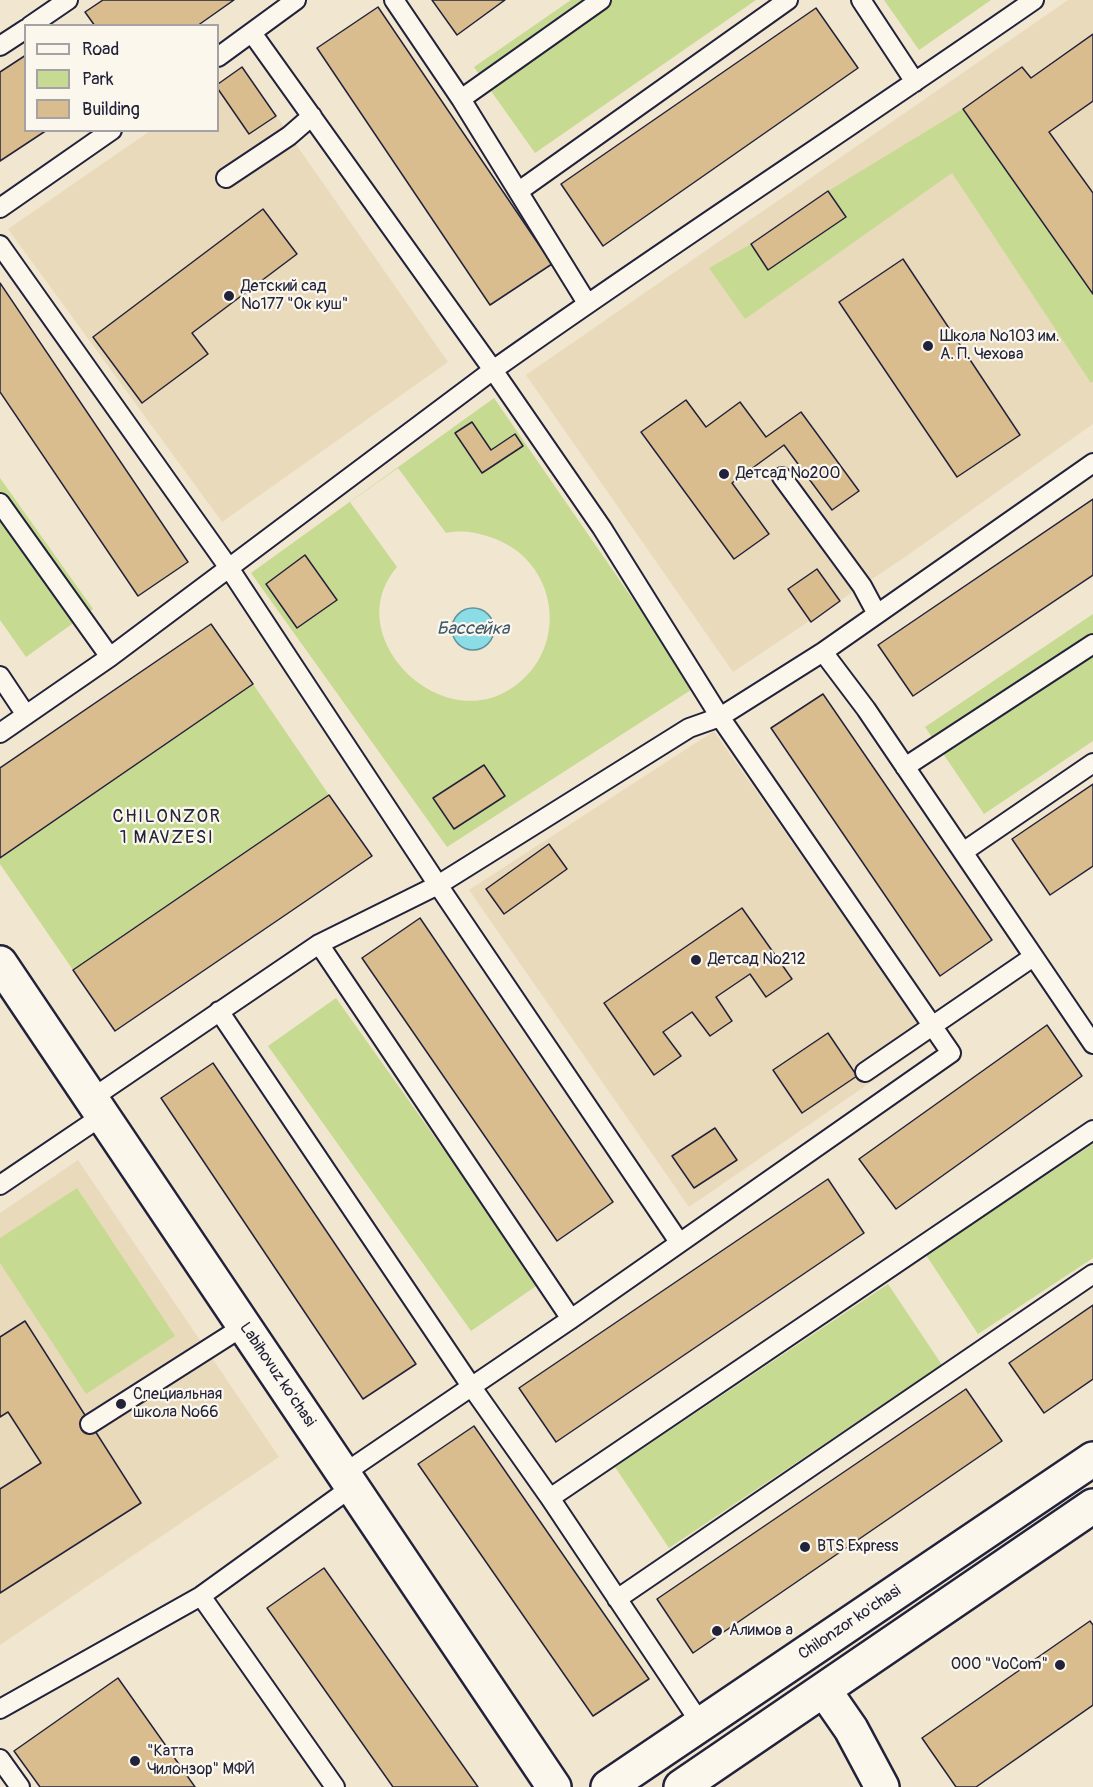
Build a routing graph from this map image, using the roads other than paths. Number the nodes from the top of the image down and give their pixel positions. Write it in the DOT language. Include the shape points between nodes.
graph roads {
  1 [pos="68,0"];
  2 [pos="296,0"];
  3 [pos="394,0"];
  4 [pos="601,0"];
  5 [pos="788,0"];
  6 [pos="861,0"];
  7 [pos="1034,0"];
  8 [pos="33,24"];
  9 [pos="24,30"];
  10 [pos="252,33"];
  11 [pos="0,46"];
  12 [pos="219,56"];
  13 [pos="915,82"];
  14 [pos="461,99"];
  15 [pos="312,116"];
  16 [pos="109,132"];
  17 [pos="226,178"];
  18 [pos="519,191"];
  19 [pos="0,208"];
  20 [pos="0,244"];
  21 [pos="587,303"];
  22 [pos="493,370"];
  23 [pos="1093,463"];
  24 [pos="782,477"];
  25 [pos="0,503"];
  26 [pos="229,568"];
  27 [pos="877,614"];
  28 [pos="1093,644"];
  29 [pos="823,652"];
  30 [pos="110,657"];
  31 [pos="0,676"];
  32 [pos="26,715"];
  33 [pos="720,717"];
  34 [pos="0,733"];
  35 [pos="1093,763"];
  36 [pos="905,767"];
  37 [pos="963,852"];
  38 [pos="438,885"];
  39 [pos="319,944"];
  40 [pos="1033,957"];
  41 [pos="0,963"];
  42 [pos="219,1011"];
  43 [pos="933,1028"];
  44 [pos="1093,1044"];
  45 [pos="866,1072"];
  46 [pos="97,1107"];
  47 [pos="1093,1130"];
  48 [pos="0,1185"];
  49 [pos="679,1242"];
  50 [pos="1093,1274"];
  51 [pos="571,1319"];
  52 [pos="244,1326"];
  53 [pos="471,1386"];
  54 [pos="90,1424"];
  55 [pos="1093,1459"];
  56 [pos="348,1480"];
  57 [pos="550,1498"];
  58 [pos="1093,1506"];
  59 [pos="201,1596"];
  60 [pos="617,1599"];
  61 [pos="824,1690"];
  62 [pos="0,1709"];
  63 [pos="701,1724"];
  64 [pos="0,1759"];
  65 [pos="333,1786"];
  66 [pos="20,1787"];
  67 [pos="554,1787"];
  68 [pos="608,1787"];
  69 [pos="681,1787"];
  70 [pos="882,1787"];
  1 -- 8 [label="lane"];
  2 -- 10 [label="lane"];
  3 -- 14 [label="lane"];
  4 -- 14 [label="lane"];
  5 -- 18 [label="lane"];
  6 -- 13 [label="lane"];
  7 -- 13 [label="lane"];
  9 -- 11 [label="lane"];
  10 -- 12 [label="lane"];
  10 -- 15 [label="lane"];
  13 -- 21 [label="lane"];
  14 -- 18 [label="lane"];
  15 -- 17 [label="lane"];
  15 -- 22 [label="lane"];
  16 -- 19 [label="lane"];
  18 -- 21 [label="lane"];
  20 -- 26 [label="lane"];
  21 -- 22 [label="lane"];
  22 -- 26 [label="lane"];
  22 -- 33 [label="lane" via="602,528"];
  23 -- 27 [label="lane"];
  24 -- 27 [label="lane" via="862,586"];
  25 -- 30 [label="lane"];
  26 -- 30 [label="lane"];
  26 -- 38 [label="lane"];
  27 -- 29 [label="lane"];
  28 -- 36 [label="lane"];
  29 -- 33 [label="lane"];
  29 -- 36 [label="lane"];
  30 -- 32 [label="lane"];
  31 -- 32 [label="lane"];
  32 -- 34 [label="lane"];
  33 -- 38 [label="lane" via="689,728"];
  33 -- 43 [label="lane"];
  35 -- 37 [label="lane"];
  36 -- 37 [label="lane"];
  37 -- 40 [label="lane"];
  38 -- 39 [label="lane"];
  38 -- 49 [label="lane"];
  39 -- 42 [label="lane"];
  39 -- 51 [label="lane"];
  40 -- 43 [label="lane"];
  40 -- 44 [label="lane"];
  41 -- 46 [label="main road, Labihovuz ko'chasi"];
  42 -- 46 [label="lane"];
  42 -- 53 [label="lane"];
  43 -- 45 [label="lane"];
  43 -- 49 [label="lane" via="951,1053"];
  46 -- 48 [label="lane"];
  46 -- 52 [label="main road, Labihovuz ko'chasi"];
  47 -- 57 [label="lane"];
  49 -- 51 [label="lane"];
  50 -- 60 [label="lane"];
  51 -- 53 [label="lane"];
  52 -- 54 [label="lane"];
  52 -- 56 [label="main road, Labihovuz ko'chasi"];
  53 -- 56 [label="lane"];
  53 -- 57 [label="lane"];
  55 -- 63 [label="main road, Chilonzor ko'chasi"];
  56 -- 59 [label="lane"];
  56 -- 67 [label="main road, Labihovuz ko'chasi"];
  57 -- 60 [label="lane"];
  58 -- 61 [label="main road"];
  59 -- 62 [label="lane"];
  59 -- 65 [label="lane"];
  60 -- 63 [label="lane"];
  61 -- 69 [label="main road"];
  61 -- 70 [label="main road" via="851,1729"];
  63 -- 68 [label="main road, Chilonzor ko'chasi"];
  64 -- 66 [label="lane"];
}
